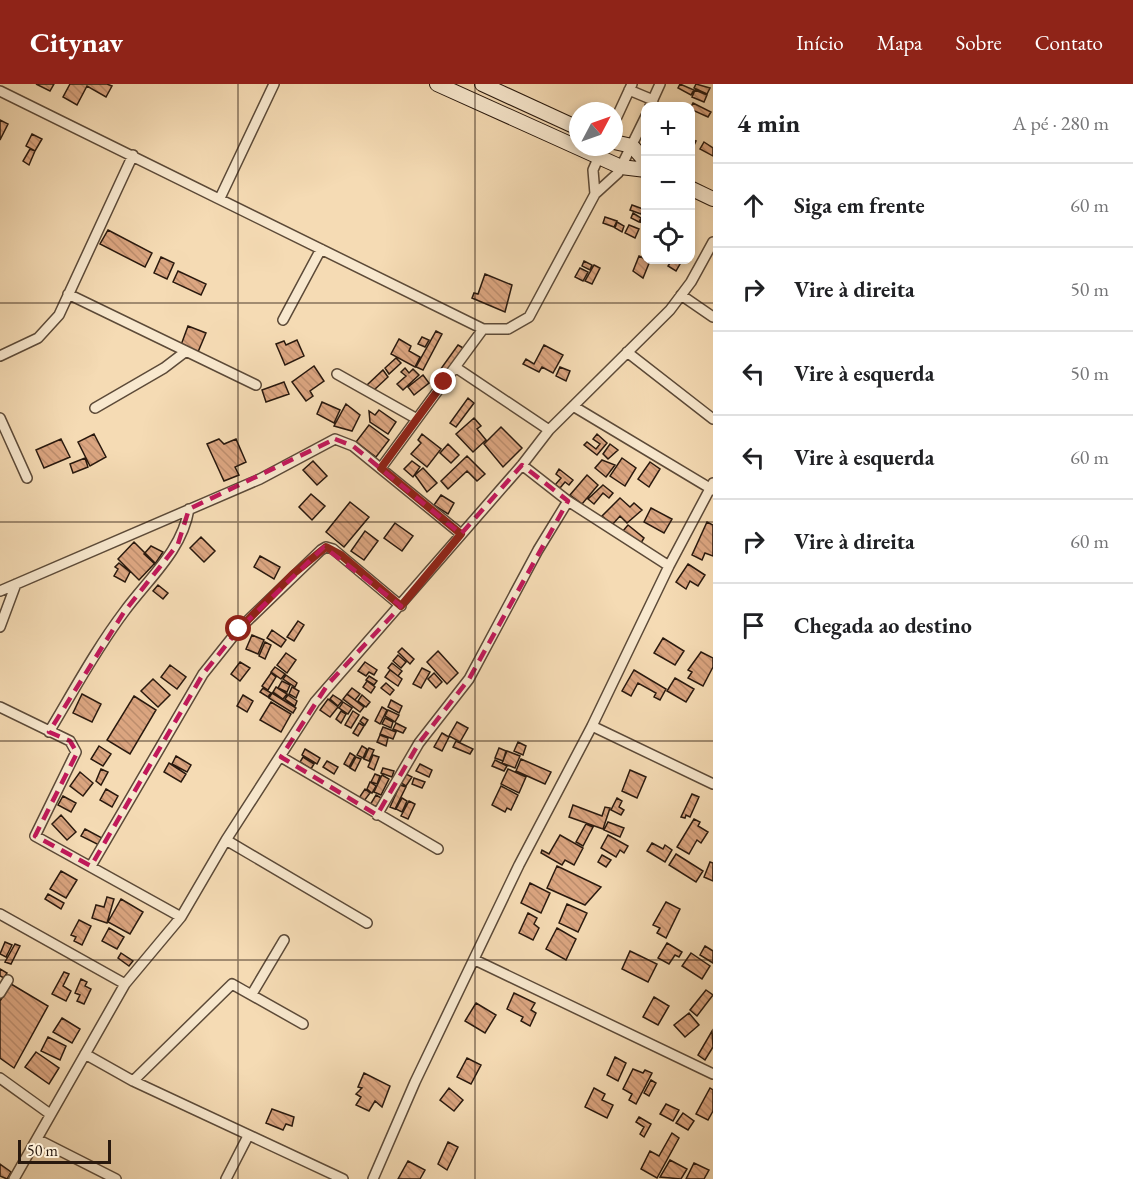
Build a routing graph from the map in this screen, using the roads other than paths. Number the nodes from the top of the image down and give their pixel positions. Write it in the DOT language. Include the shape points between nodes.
graph roads {
  1 [pos="274,84"];
  2 [pos="437,84"];
  3 [pos="482,84"];
  4 [pos="660,84"];
  5 [pos="630,87"];
  6 [pos="0,91"];
  7 [pos="650,102"];
  8 [pos="651,102"];
  9 [pos="623,103"];
  10 [pos="569,124"];
  11 [pos="641,125"];
  12 [pos="569,139"];
  13 [pos="623,144"];
  14 [pos="632,146"];
  15 [pos="132,155"];
  16 [pos="599,156"];
  17 [pos="606,156"];
  18 [pos="641,157"];
  19 [pos="621,167"];
  20 [pos="641,170"];
  21 [pos="695,190"];
  22 [pos="595,194"];
  23 [pos="220,198"];
  24 [pos="713,199"];
  25 [pos="713,242"];
  26 [pos="321,249"];
  27 [pos="68,294"];
  28 [pos="681,295"];
  29 [pos="713,317"];
  30 [pos="283,320"];
  31 [pos="483,329"];
  32 [pos="185,352"];
  33 [pos="627,352"];
  34 [pos="0,356"];
  35 [pos="455,367"];
  36 [pos="337,374"];
  37 [pos="256,385"];
  38 [pos="573,406"];
  39 [pos="95,408"];
  40 [pos="0,418"];
  41 [pos="417,419"];
  42 [pos="713,419"];
  43 [pos="549,430"];
  44 [pos="522,465"];
  45 [pos="381,468"];
  46 [pos="27,478"];
  47 [pos="712,487"];
  48 [pos="568,501"];
  49 [pos="189,509"];
  50 [pos="461,534"];
  51 [pos="669,566"];
  52 [pos="16,584"];
  53 [pos="0,591"];
  54 [pos="401,606"];
  55 [pos="0,627"];
  56 [pos="0,707"];
  57 [pos="592,726"];
  58 [pos="48,732"];
  59 [pos="281,757"];
  60 [pos="713,784"];
  61 [pos="377,815"];
  62 [pos="226,840"];
  63 [pos="438,849"];
  64 [pos="91,866"];
  65 [pos="0,914"];
  66 [pos="181,917"];
  67 [pos="367,923"];
  68 [pos="284,940"];
  69 [pos="475,960"];
  70 [pos="8,980"];
  71 [pos="125,984"];
  72 [pos="0,993"];
  73 [pos="252,994"];
  74 [pos="303,1024"];
  75 [pos="85,1054"];
  76 [pos="713,1074"];
  77 [pos="0,1078"];
  78 [pos="134,1081"];
  79 [pos="50,1114"];
  80 [pos="248,1136"];
  81 [pos="37,1139"];
  82 [pos="14,1179"];
  83 [pos="116,1179"];
  84 [pos="226,1179"];
  85 [pos="343,1179"];
  86 [pos="373,1179"];
  1 -- 23 [label="street"];
  2 -- 12 [label="street"];
  3 -- 10 [label="street"];
  4 -- 8 [label="street"];
  5 -- 7 [label="street"];
  5 -- 9 [label="street"];
  6 -- 15 [label="street"];
  11 -- 14 [label="street"];
  13 -- 14 [label="street"];
  14 -- 18 [label="street"];
  14 -- 19 [label="street"];
  15 -- 23 [label="street"];
  15 -- 27 [label="street"];
  16 -- 22 [label="street" via="593,170"];
  17 -- 19 [label="street"];
  19 -- 20 [label="street"];
  19 -- 22 [label="street" via="615,178"];
  21 -- 24 [label="street"];
  22 -- 31 [label="street" via="529,317 508,329"];
  23 -- 26 [label="street"];
  25 -- 28 [label="street"];
  26 -- 30 [label="street"];
  26 -- 31 [label="street"];
  27 -- 32 [label="street"];
  27 -- 34 [label="street" via="49,328 38,338"];
  28 -- 29 [label="street"];
  28 -- 33 [label="street"];
  31 -- 35 [label="street"];
  32 -- 37 [label="street"];
  32 -- 39 [label="street"];
  33 -- 38 [label="street"];
  33 -- 42 [label="street"];
  35 -- 41 [label="street"];
  35 -- 43 [label="street"];
  36 -- 41 [label="street"];
  38 -- 43 [label="street"];
  38 -- 47 [label="street"];
  40 -- 46 [label="street"];
  41 -- 45 [label="street"];
  43 -- 44 [label="street"];
  44 -- 48 [label="street"];
  44 -- 50 [label="street"];
  45 -- 49 [label="street" via="353,446 335,439 260,479"];
  45 -- 50 [label="street"];
  47 -- 51 [label="street"];
  48 -- 51 [label="street"];
  48 -- 61 [label="street" via="469,679 419,742"];
  49 -- 52 [label="street"];
  49 -- 58 [label="street" via="178,544 124,612"];
  50 -- 54 [label="street"];
  51 -- 57 [label="street"];
  52 -- 53 [label="street"];
  52 -- 55 [label="street"];
  54 -- 59 [label="street" via="328,684"];
  54 -- 64 [label="street" via="333,549 321,550 239,629 203,674"];
  56 -- 58 [label="street"];
  57 -- 60 [label="street"];
  57 -- 69 [label="street" via="519,865"];
  58 -- 64 [label="street" via="70,741 76,752 35,836"];
  59 -- 61 [label="street"];
  59 -- 62 [label="street"];
  61 -- 63 [label="street"];
  62 -- 66 [label="street"];
  62 -- 67 [label="street"];
  64 -- 66 [label="street"];
  65 -- 71 [label="street"];
  66 -- 71 [label="street"];
  68 -- 73 [label="street"];
  69 -- 76 [label="street"];
  69 -- 86 [label="street"];
  70 -- 72 [label="street"];
  71 -- 75 [label="street"];
  73 -- 74 [label="street"];
  73 -- 78 [label="street" via="235,984 230,986"];
  75 -- 78 [label="street"];
  75 -- 79 [label="street"];
  77 -- 79 [label="street"];
  78 -- 80 [label="street"];
  79 -- 81 [label="street"];
  80 -- 84 [label="street"];
  80 -- 85 [label="street"];
  81 -- 82 [label="street"];
  81 -- 83 [label="street"];
}
